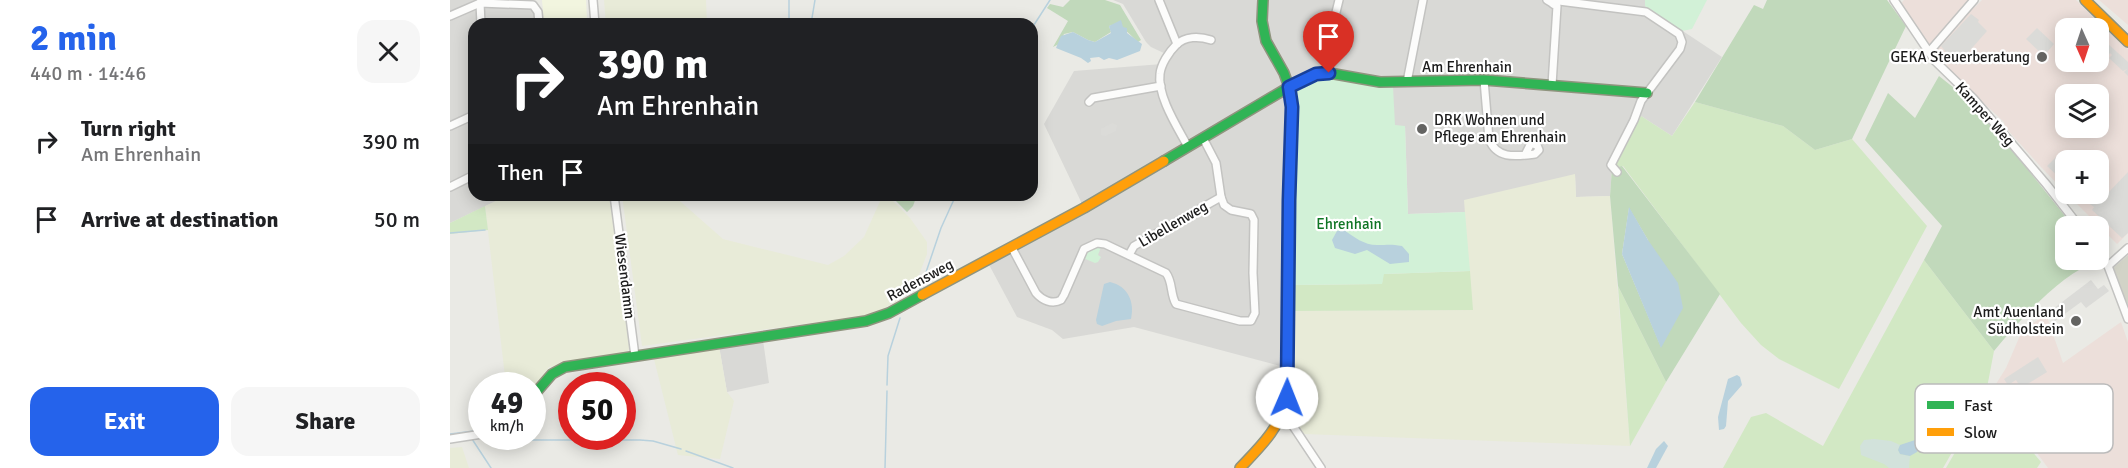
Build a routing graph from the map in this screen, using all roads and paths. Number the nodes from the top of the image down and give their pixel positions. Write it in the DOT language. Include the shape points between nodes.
graph roads {
  1 [pos="593,0"];
  2 [pos="1159,0"];
  3 [pos="1263,0"];
  4 [pos="1339,0"];
  5 [pos="1423,0"];
  6 [pos="1894,0"];
  7 [pos="1974,0"];
  8 [pos="2085,0"];
  9 [pos="533,2"];
  10 [pos="1550,2"];
  11 [pos="480,3"];
  12 [pos="450,16"];
  13 [pos="481,18"];
  14 [pos="538,18"];
  15 [pos="594,18"];
  16 [pos="1330,37"];
  17 [pos="1210,40"];
  18 [pos="2128,42"];
  19 [pos="1177,44"];
  20 [pos="1929,52"];
  21 [pos="1484,80"];
  22 [pos="1407,82"];
  23 [pos="1552,85"];
  24 [pos="1161,86"];
  25 [pos="1289,87"];
  26 [pos="1647,93"];
  27 [pos="1089,102"];
  28 [pos="468,118"];
  29 [pos="450,126"];
  30 [pos="1203,138"];
  31 [pos="1188,147"];
  32 [pos="1525,155"];
  33 [pos="1617,172"];
  34 [pos="468,178"];
  35 [pos="450,187"];
  36 [pos="1221,196"];
  37 [pos="615,201"];
  38 [pos="2071,216"];
  39 [pos="1012,248"];
  40 [pos="2128,248"];
  41 [pos="1129,255"];
  42 [pos="2109,265"];
  43 [pos="2109,269"];
  44 [pos="2128,319"];
  45 [pos="635,356"];
  46 [pos="546,381"];
  47 [pos="1285,414"];
  48 [pos="468,436"];
  49 [pos="450,439"];
  50 [pos="1240,468"];
  51 [pos="1321,468"];
  1 -- 15 [label="street"];
  2 -- 19 [label="street"];
  3 -- 25 [label="street" via="1266,41"];
  4 -- 16 [label="street"];
  5 -- 22 [label="street"];
  6 -- 20 [label="street, Kamper Weg"];
  7 -- 20 [label="street"];
  8 -- 18 [label="street"];
  9 -- 11 [label="street"];
  9 -- 14 [label="street"];
  10 -- 23 [label="street" via="1557,6"];
  10 -- 26 [label="street" via="1646,12 1679,34 1680,49"];
  11 -- 12 [label="street"];
  11 -- 13 [label="street"];
  17 -- 19 [label="street" via="1194,37"];
  19 -- 24 [label="street" via="1163,65"];
  20 -- 38 [label="street, Kamper Weg" via="1973,98"];
  21 -- 22 [label="street, Am Ehrenhain"];
  21 -- 23 [label="street, Am Ehrenhain"];
  21 -- 32 [label="street" via="1491,145 1508,156"];
  22 -- 25 [label="street, Am Ehrenhain" via="1380,82 1329,73 1316,74"];
  23 -- 26 [label="street, Am Ehrenhain"];
  24 -- 27 [label="street" via="1093,98"];
  24 -- 31 [label="street"];
  25 -- 30 [label="street, Radensweg"];
  25 -- 47 [label="street" via="1292,107"];
  26 -- 33 [label="street" via="1611,165"];
  28 -- 29 [label="street"];
  30 -- 31 [label="street, Radensweg"];
  30 -- 36 [label="street" via="1216,163"];
  31 -- 39 [label="street, Radensweg"];
  34 -- 35 [label="street"];
  36 -- 41 [label="street, Libellenweg" via="1134,246"];
  36 -- 41 [label="street" via="1224,205 1251,214 1254,220 1251,321 1176,304 1166,273"];
  37 -- 45 [label="street, Wiesendamm"];
  39 -- 41 [label="street" via="1036,292 1053,303 1061,300 1089,246 1105,244"];
  39 -- 45 [label="street, Radensweg" via="890,313 866,321"];
  40 -- 42 [label="street"];
  43 -- 44 [label="street"];
  45 -- 46 [label="street, Radensweg" via="565,367"];
  47 -- 50 [label="street" via="1278,428"];
  47 -- 51 [label="street"];
  48 -- 49 [label="street"];
}
